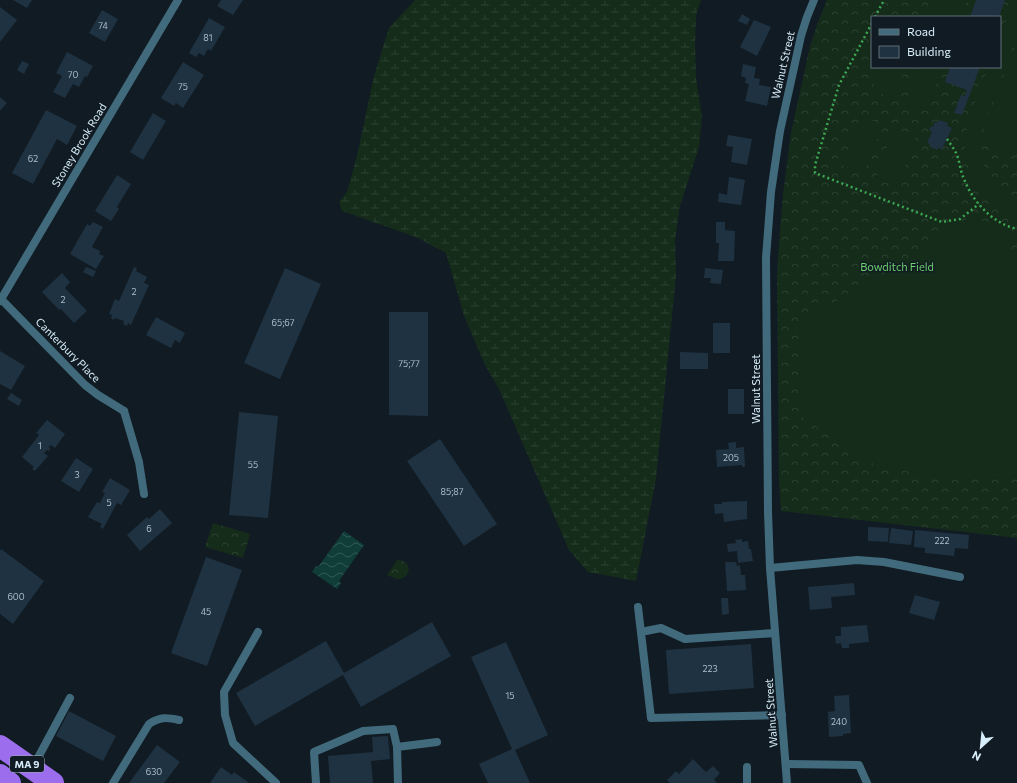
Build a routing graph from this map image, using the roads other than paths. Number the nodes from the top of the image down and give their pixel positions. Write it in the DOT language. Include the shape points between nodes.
graph roads {
  1 [pos="178,0"];
  2 [pos="814,0"];
  3 [pos="0,299"];
  4 [pos="144,494"];
  5 [pos="770,568"];
  6 [pos="960,577"];
  7 [pos="638,607"];
  8 [pos="258,632"];
  9 [pos="641,632"];
  10 [pos="776,633"];
  11 [pos="70,698"];
  12 [pos="782,715"];
  13 [pos="179,720"];
  14 [pos="437,742"];
  15 [pos="0,746"];
  16 [pos="397,747"];
  17 [pos="786,764"];
  18 [pos="747,767"];
  19 [pos="32,768"];
  20 [pos="0,776"];
  21 [pos="10,783"];
  22 [pos="53,783"];
  23 [pos="113,783"];
  24 [pos="276,783"];
  25 [pos="316,783"];
  26 [pos="398,783"];
  27 [pos="747,783"];
  28 [pos="787,783"];
  29 [pos="867,783"];
  1 -- 3 [label="street, Stoney Brook Road"];
  2 -- 5 [label="street, Walnut Street" via="801,36 780,131 768,225 767,481"];
  3 -- 4 [label="street, Canterbury Place" via="85,384 124,411 139,462"];
  5 -- 6 [label="street" via="857,560 884,562"];
  5 -- 10 [label="street, Walnut Street"];
  7 -- 9 [label="street"];
  8 -- 24 [label="street" via="224,692 225,715 232,743"];
  9 -- 10 [label="street" via="661,628 685,639"];
  9 -- 12 [label="street" via="652,718"];
  10 -- 12 [label="street, Walnut Street"];
  11 -- 19 [label="street"];
  12 -- 17 [label="street, Walnut Street"];
  13 -- 23 [label="street" via="157,719 149,724"];
  14 -- 16 [label="street"];
  15 -- 19 [label="highway, MA 9"];
  16 -- 25 [label="street" via="393,729 363,731 314,752"];
  16 -- 26 [label="street"];
  17 -- 28 [label="street, Walnut Street"];
  17 -- 29 [label="street" via="859,765"];
  18 -- 27 [label="street"];
  19 -- 22 [label="highway, MA 9"];
  20 -- 21 [label="highway, MA 9"];
}
